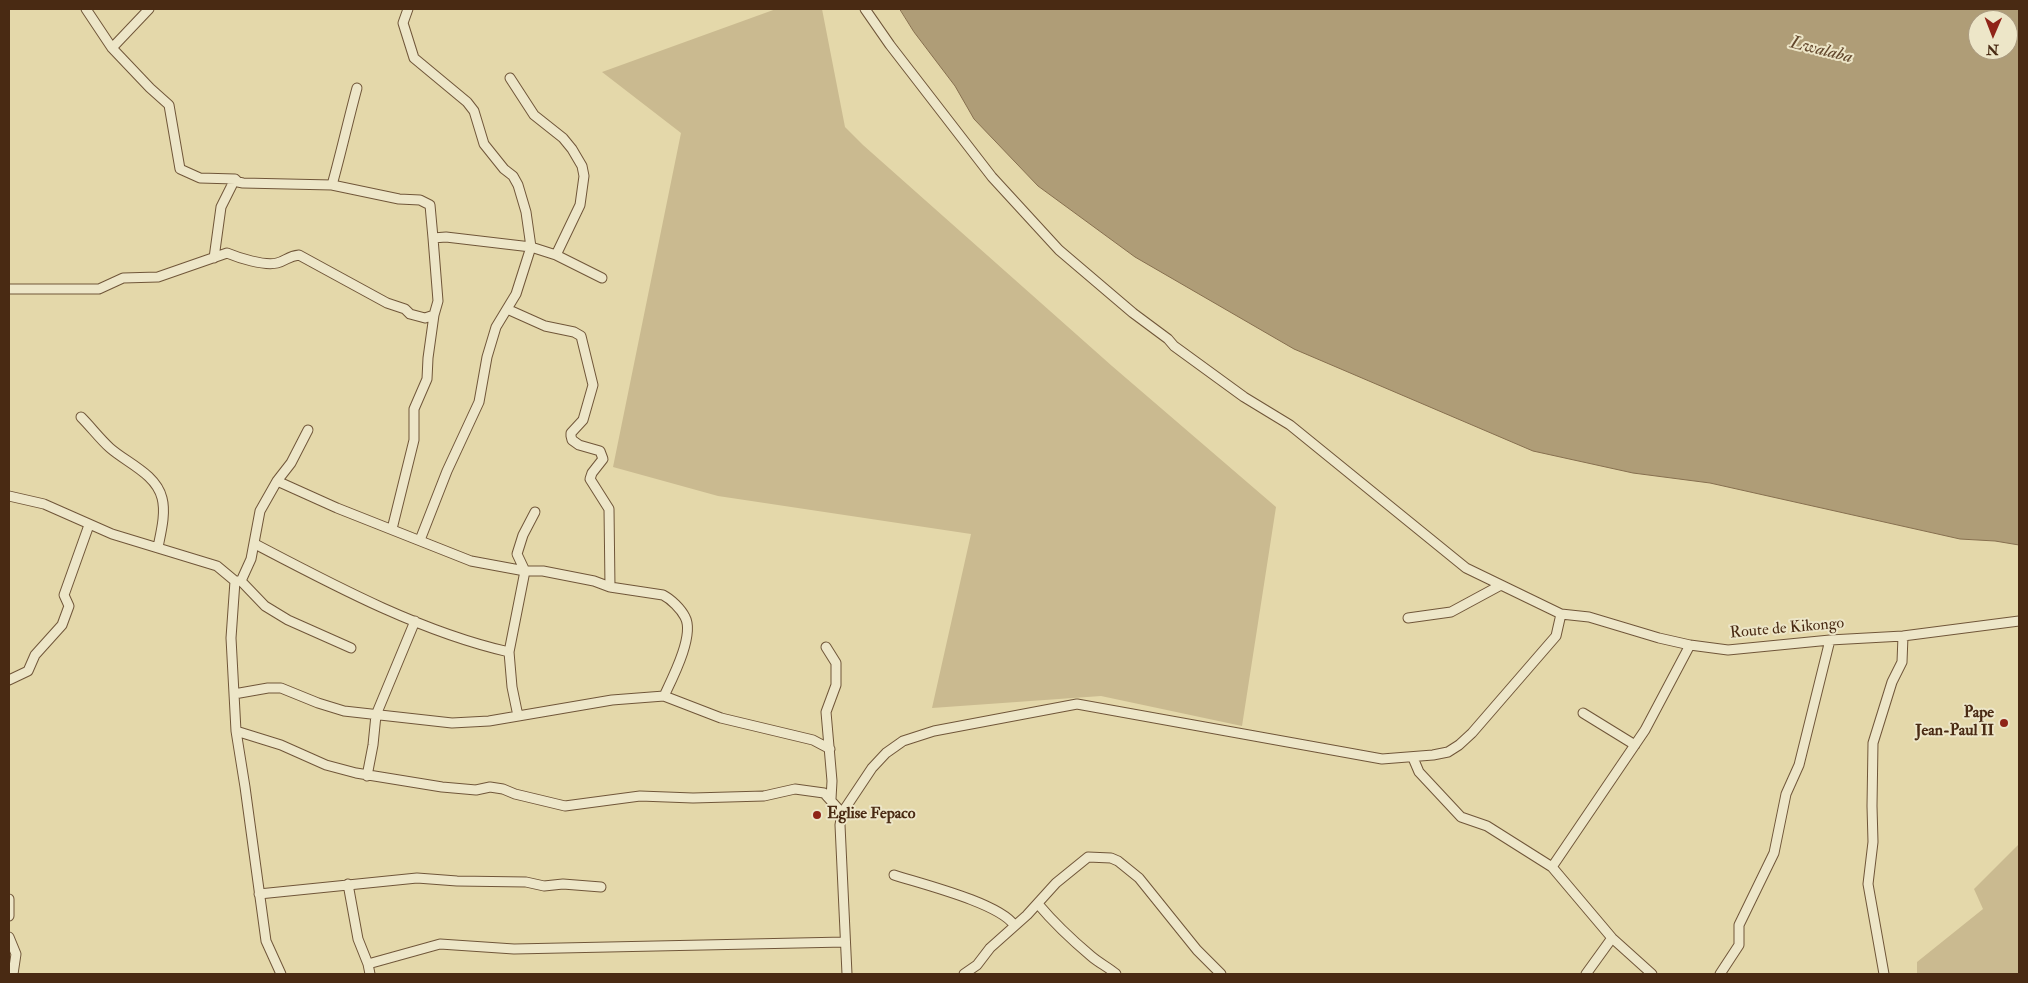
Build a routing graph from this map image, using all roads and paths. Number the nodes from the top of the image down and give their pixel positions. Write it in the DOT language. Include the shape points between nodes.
graph roads {
  1 [pos="86,9"];
  2 [pos="149,9"];
  3 [pos="408,9"];
  4 [pos="865,9"];
  5 [pos="112,48"];
  6 [pos="510,78"];
  7 [pos="357,88"];
  8 [pos="235,179"];
  9 [pos="332,185"];
  10 [pos="433,238"];
  11 [pos="531,247"];
  12 [pos="556,255"];
  13 [pos="214,258"];
  14 [pos="602,278"];
  15 [pos="9,289"];
  16 [pos="507,309"];
  17 [pos="434,316"];
  18 [pos="81,417"];
  19 [pos="308,430"];
  20 [pos="277,481"];
  21 [pos="9,496"];
  22 [pos="535,512"];
  23 [pos="89,525"];
  24 [pos="392,529"];
  25 [pos="420,540"];
  26 [pos="255,544"];
  27 [pos="158,547"];
  28 [pos="525,571"];
  29 [pos="238,581"];
  30 [pos="1500,585"];
  31 [pos="610,587"];
  32 [pos="1561,614"];
  33 [pos="1408,618"];
  34 [pos="415,621"];
  35 [pos="2019,621"];
  36 [pos="1903,636"];
  37 [pos="1830,640"];
  38 [pos="1690,645"];
  39 [pos="826,647"];
  40 [pos="351,648"];
  41 [pos="509,652"];
  42 [pos="9,680"];
  43 [pos="234,694"];
  44 [pos="664,696"];
  45 [pos="1583,713"];
  46 [pos="376,715"];
  47 [pos="518,716"];
  48 [pos="236,731"];
  49 [pos="1635,745"];
  50 [pos="830,749"];
  51 [pos="1413,758"];
  52 [pos="367,776"];
  53 [pos="831,799"];
  54 [pos="842,813"];
  55 [pos="1552,866"];
  56 [pos="894,875"];
  57 [pos="348,884"];
  58 [pos="601,887"];
  59 [pos="259,894"];
  60 [pos="9,900"];
  61 [pos="1038,904"];
  62 [pos="9,916"];
  63 [pos="1014,925"];
  64 [pos="9,937"];
  65 [pos="1612,938"];
  66 [pos="845,942"];
  67 [pos="368,964"];
  68 [pos="13,974"];
  69 [pos="281,974"];
  70 [pos="370,974"];
  71 [pos="847,974"];
  72 [pos="964,974"];
  73 [pos="1116,974"];
  74 [pos="1221,974"];
  75 [pos="1586,974"];
  76 [pos="1652,974"];
  77 [pos="1720,974"];
  78 [pos="1884,974"];
  1 -- 5 [label="street"];
  2 -- 5 [label="street"];
  3 -- 11 [label="street" via="403,23 414,58 474,111 484,144 513,176 522,195"];
  4 -- 30 [label="street, Route de Kikongo" via="992,178 1059,250 1174,346 1244,397 1290,425 1466,568"];
  5 -- 8 [label="street" via="169,105 180,169 200,178"];
  6 -- 12 [label="street" via="534,115 563,138 582,166 584,183 580,205"];
  7 -- 9 [label="street"];
  8 -- 9 [label="street" via="243,183"];
  8 -- 13 [label="street" via="221,208"];
  9 -- 10 [label="street" via="426,202 430,205"];
  10 -- 11 [label="street"];
  10 -- 17 [label="street" via="438,301"];
  11 -- 12 [label="street"];
  11 -- 16 [label="street" via="521,281"];
  12 -- 14 [label="street"];
  13 -- 15 [label="street" via="158,277 123,278 99,289"];
  13 -- 17 [label="street" via="227,253 275,264 299,255 410,314 425,318"];
  16 -- 25 [label="street" via="489,350 479,402"];
  16 -- 31 [label="street" via="545,326 581,336 592,385 583,420 571,436 579,445 602,453 602,459 590,479 609,509"];
  17 -- 24 [label="street" via="428,379 414,409 414,440"];
  18 -- 27 [label="street" via="110,448 157,487 163,511"];
  19 -- 20 [label="street" via="292,463"];
  20 -- 24 [label="street"];
  20 -- 26 [label="street" via="260,511"];
  21 -- 23 [label="street" via="44,504"];
  22 -- 28 [label="street" via="517,554"];
  23 -- 27 [label="street"];
  23 -- 42 [label="street" via="64,595 70,606 62,625 35,655 28,670"];
  24 -- 25 [label="street"];
  25 -- 28 [label="street" via="471,561"];
  26 -- 29 [label="street" via="251,559"];
  26 -- 34 [label="street" via="334,585"];
  27 -- 29 [label="street" via="217,566"];
  28 -- 31 [label="street" via="552,572"];
  28 -- 41 [label="street"];
  29 -- 40 [label="street" via="272,611"];
  29 -- 43 [label="street" via="231,638"];
  30 -- 32 [label="street, Route de Kikongo"];
  30 -- 33 [label="street" via="1451,612"];
  31 -- 44 [label="street" via="663,595 685,616 688,627 683,650"];
  32 -- 38 [label="street, Route de Kikongo" via="1589,617"];
  32 -- 51 [label="street" via="1556,636 1472,733 1448,752"];
  34 -- 41 [label="street"];
  34 -- 46 [label="street"];
  35 -- 36 [label="street, Route de Kikongo"];
  36 -- 37 [label="street, Route de Kikongo"];
  36 -- 78 [label="street" via="1902,662 1892,682 1873,743 1874,842 1868,884"];
  37 -- 38 [label="street, Route de Kikongo" via="1728,650"];
  37 -- 77 [label="street" via="1799,765 1786,794 1774,854 1739,925 1739,945"];
  38 -- 49 [label="street"];
  39 -- 50 [label="street" via="836,663 836,685 826,712"];
  41 -- 47 [label="street"];
  43 -- 46 [label="street" via="281,688 318,704"];
  43 -- 48 [label="street"];
  44 -- 47 [label="street" via="612,700"];
  44 -- 50 [label="street" via="721,718 812,740"];
  45 -- 49 [label="street"];
  46 -- 47 [label="street" via="452,723"];
  46 -- 52 [label="street"];
  48 -- 52 [label="street" via="281,745 326,765"];
  48 -- 59 [label="street"];
  49 -- 55 [label="street"];
  50 -- 53 [label="street"];
  51 -- 54 [label="street" via="1373,758 1077,704 934,731 903,741 886,752 872,768"];
  51 -- 55 [label="street" via="1419,772 1461,817 1487,826"];
  52 -- 53 [label="street" via="442,787 476,790 490,787 565,806 640,796 764,796 795,789 824,793"];
  53 -- 54 [label="street"];
  54 -- 66 [label="street"];
  55 -- 65 [label="street"];
  56 -- 63 [label="street" via="979,902 1010,918"];
  57 -- 58 [label="street" via="418,878"];
  57 -- 59 [label="street"];
  57 -- 67 [label="street" via="358,939"];
  59 -- 69 [label="street" via="266,941"];
  60 -- 62 [label="street"];
  61 -- 63 [label="street"];
  61 -- 73 [label="street" via="1069,938"];
  61 -- 74 [label="street" via="1056,883 1088,857 1111,858 1139,878 1197,950"];
  63 -- 72 [label="street"];
  64 -- 68 [label="street" via="16,954"];
  65 -- 75 [label="street"];
  65 -- 76 [label="street"];
  66 -- 67 [label="street" via="514,949 440,944"];
  66 -- 71 [label="street"];
  67 -- 70 [label="street"];
}
